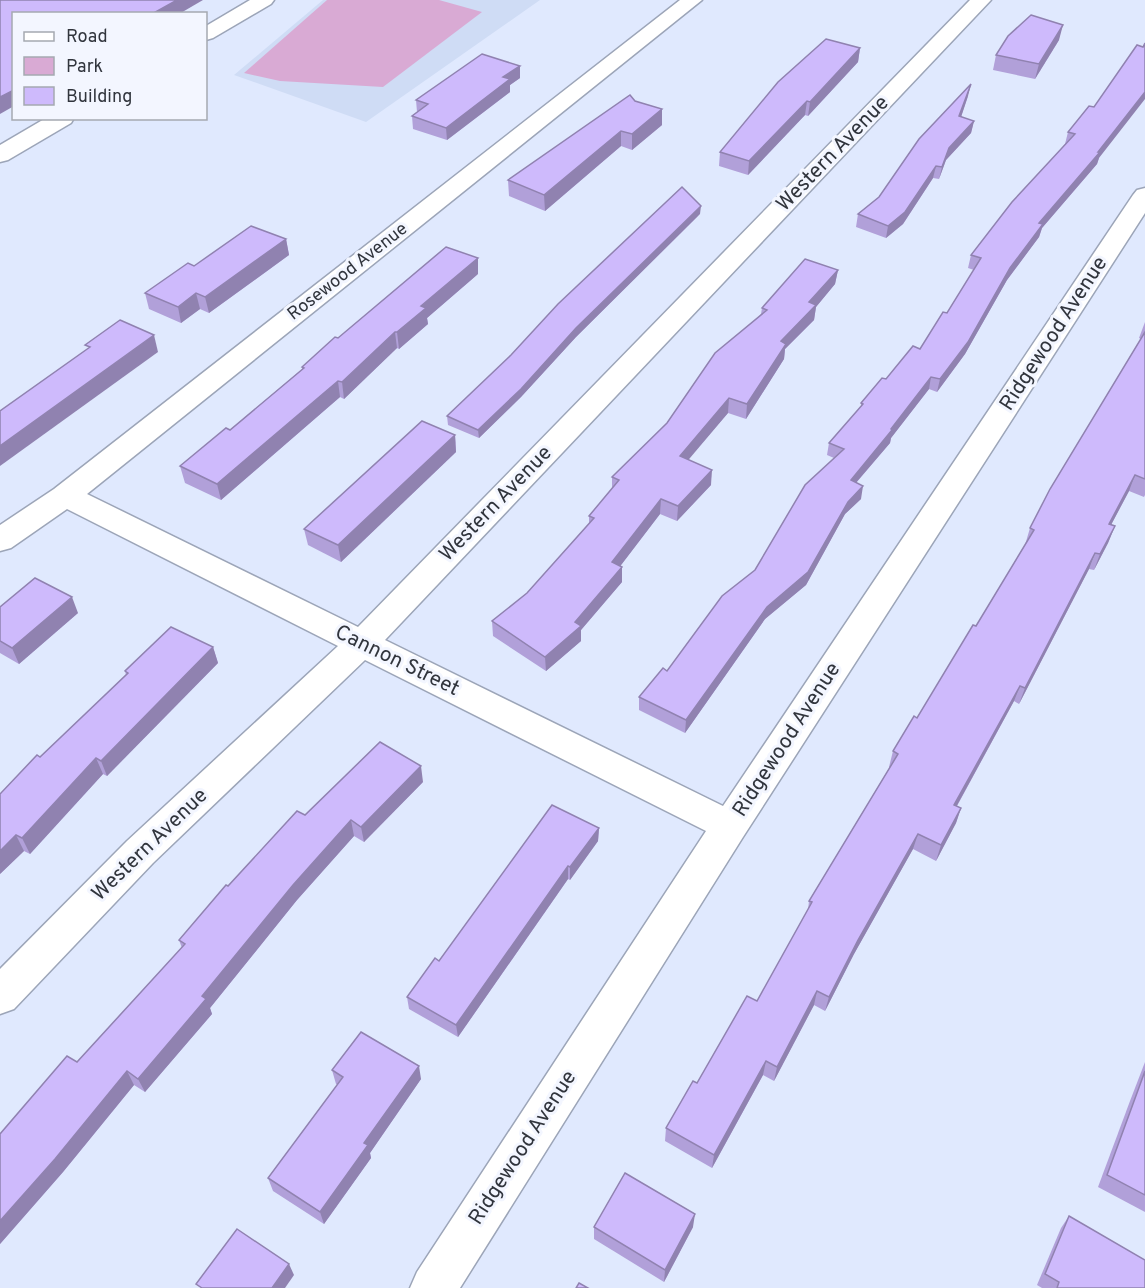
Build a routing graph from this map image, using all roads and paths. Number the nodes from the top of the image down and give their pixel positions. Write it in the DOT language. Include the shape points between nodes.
graph roads {
  1 [pos="264,0"];
  2 [pos="692,0"];
  3 [pos="981,0"];
  4 [pos="207,33"];
  5 [pos="60,120"];
  6 [pos="0,155"];
  7 [pos="1145,195"];
  8 [pos="65,496"];
  9 [pos="0,540"];
  10 [pos="361,644"];
  11 [pos="730,826"];
  12 [pos="0,996"];
  13 [pos="433,1288"];
  1 -- 4 [label="street"];
  2 -- 8 [label="street, Rosewood Avenue"];
  3 -- 10 [label="street, Western Avenue"];
  5 -- 6 [label="street"];
  7 -- 11 [label="street, Ridgewood Avenue"];
  8 -- 9 [label="street, Rosewood Avenue"];
  8 -- 10 [label="street, Cannon Street"];
  10 -- 11 [label="street, Cannon Street"];
  10 -- 12 [label="street, Western Avenue" via="140,852"];
  11 -- 13 [label="street, Ridgewood Avenue"];
}
